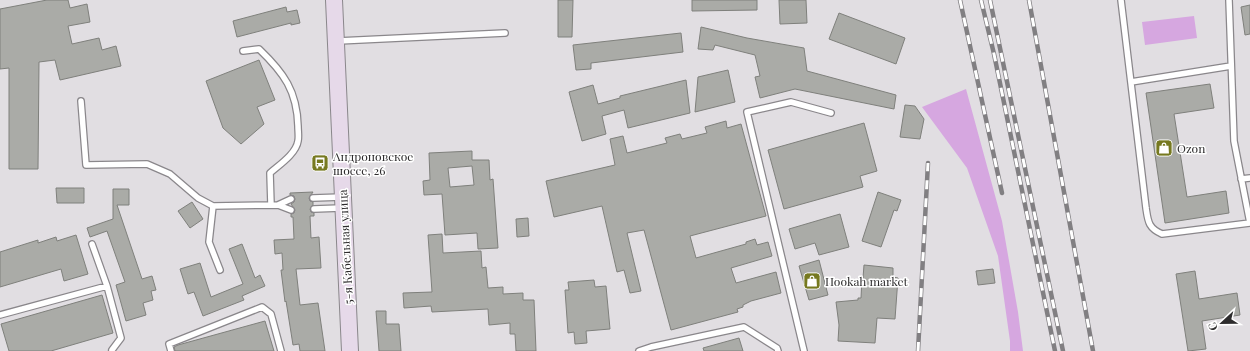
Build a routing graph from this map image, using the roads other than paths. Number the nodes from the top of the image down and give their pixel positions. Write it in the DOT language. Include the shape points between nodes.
graph roads {
  1 [pos="334,0"];
  2 [pos="1121,0"];
  3 [pos="1229,0"];
  4 [pos="505,32"];
  5 [pos="336,41"];
  6 [pos="243,51"];
  7 [pos="1231,66"];
  8 [pos="1131,82"];
  9 [pos="81,102"];
  10 [pos="831,113"];
  11 [pos="1250,178"];
  12 [pos="1241,179"];
  13 [pos="313,198"];
  14 [pos="291,199"];
  15 [pos="343,203"];
  16 [pos="271,205"];
  17 [pos="278,205"];
  18 [pos="213,206"];
  19 [pos="314,209"];
  20 [pos="291,210"];
  21 [pos="1250,223"];
  22 [pos="92,244"];
  23 [pos="220,270"];
  24 [pos="107,286"];
  25 [pos="0,315"];
  26 [pos="112,351"];
  27 [pos="171,351"];
  28 [pos="281,351"];
  29 [pos="350,351"];
  30 [pos="639,351"];
  31 [pos="778,351"];
  32 [pos="804,351"];
  1 -- 5 [label="street, 5-я Кабельная улица"];
  2 -- 8 [label="lane"];
  3 -- 7 [label="lane"];
  4 -- 5 [label="lane"];
  5 -- 15 [label="street, 5-я Кабельная улица"];
  6 -- 16 [label="lane" via="259,50 277,66 291,88 298,110 298,142 292,153 270,173"];
  7 -- 8 [label="lane"];
  7 -- 12 [label="lane" via="1234,141"];
  8 -- 21 [label="lane" via="1148,222 1153,230 1162,234"];
  9 -- 18 [label="lane" via="86,165 147,164 170,174 198,198"];
  10 -- 32 [label="lane" via="791,102 747,112"];
  11 -- 12 [label="lane"];
  12 -- 21 [label="lane"];
  13 -- 15 [label="lane"];
  14 -- 17 [label="lane"];
  15 -- 19 [label="lane"];
  15 -- 29 [label="street, 5-я Кабельная улица"];
  16 -- 17 [label="lane"];
  16 -- 18 [label="lane"];
  17 -- 20 [label="lane"];
  18 -- 23 [label="lane" via="209,242"];
  22 -- 24 [label="lane"];
  24 -- 25 [label="lane"];
  24 -- 26 [label="lane" via="121,338"];
  27 -- 28 [label="lane" via="169,344 262,307 271,314"];
  30 -- 31 [label="lane" via="744,327"];
}
